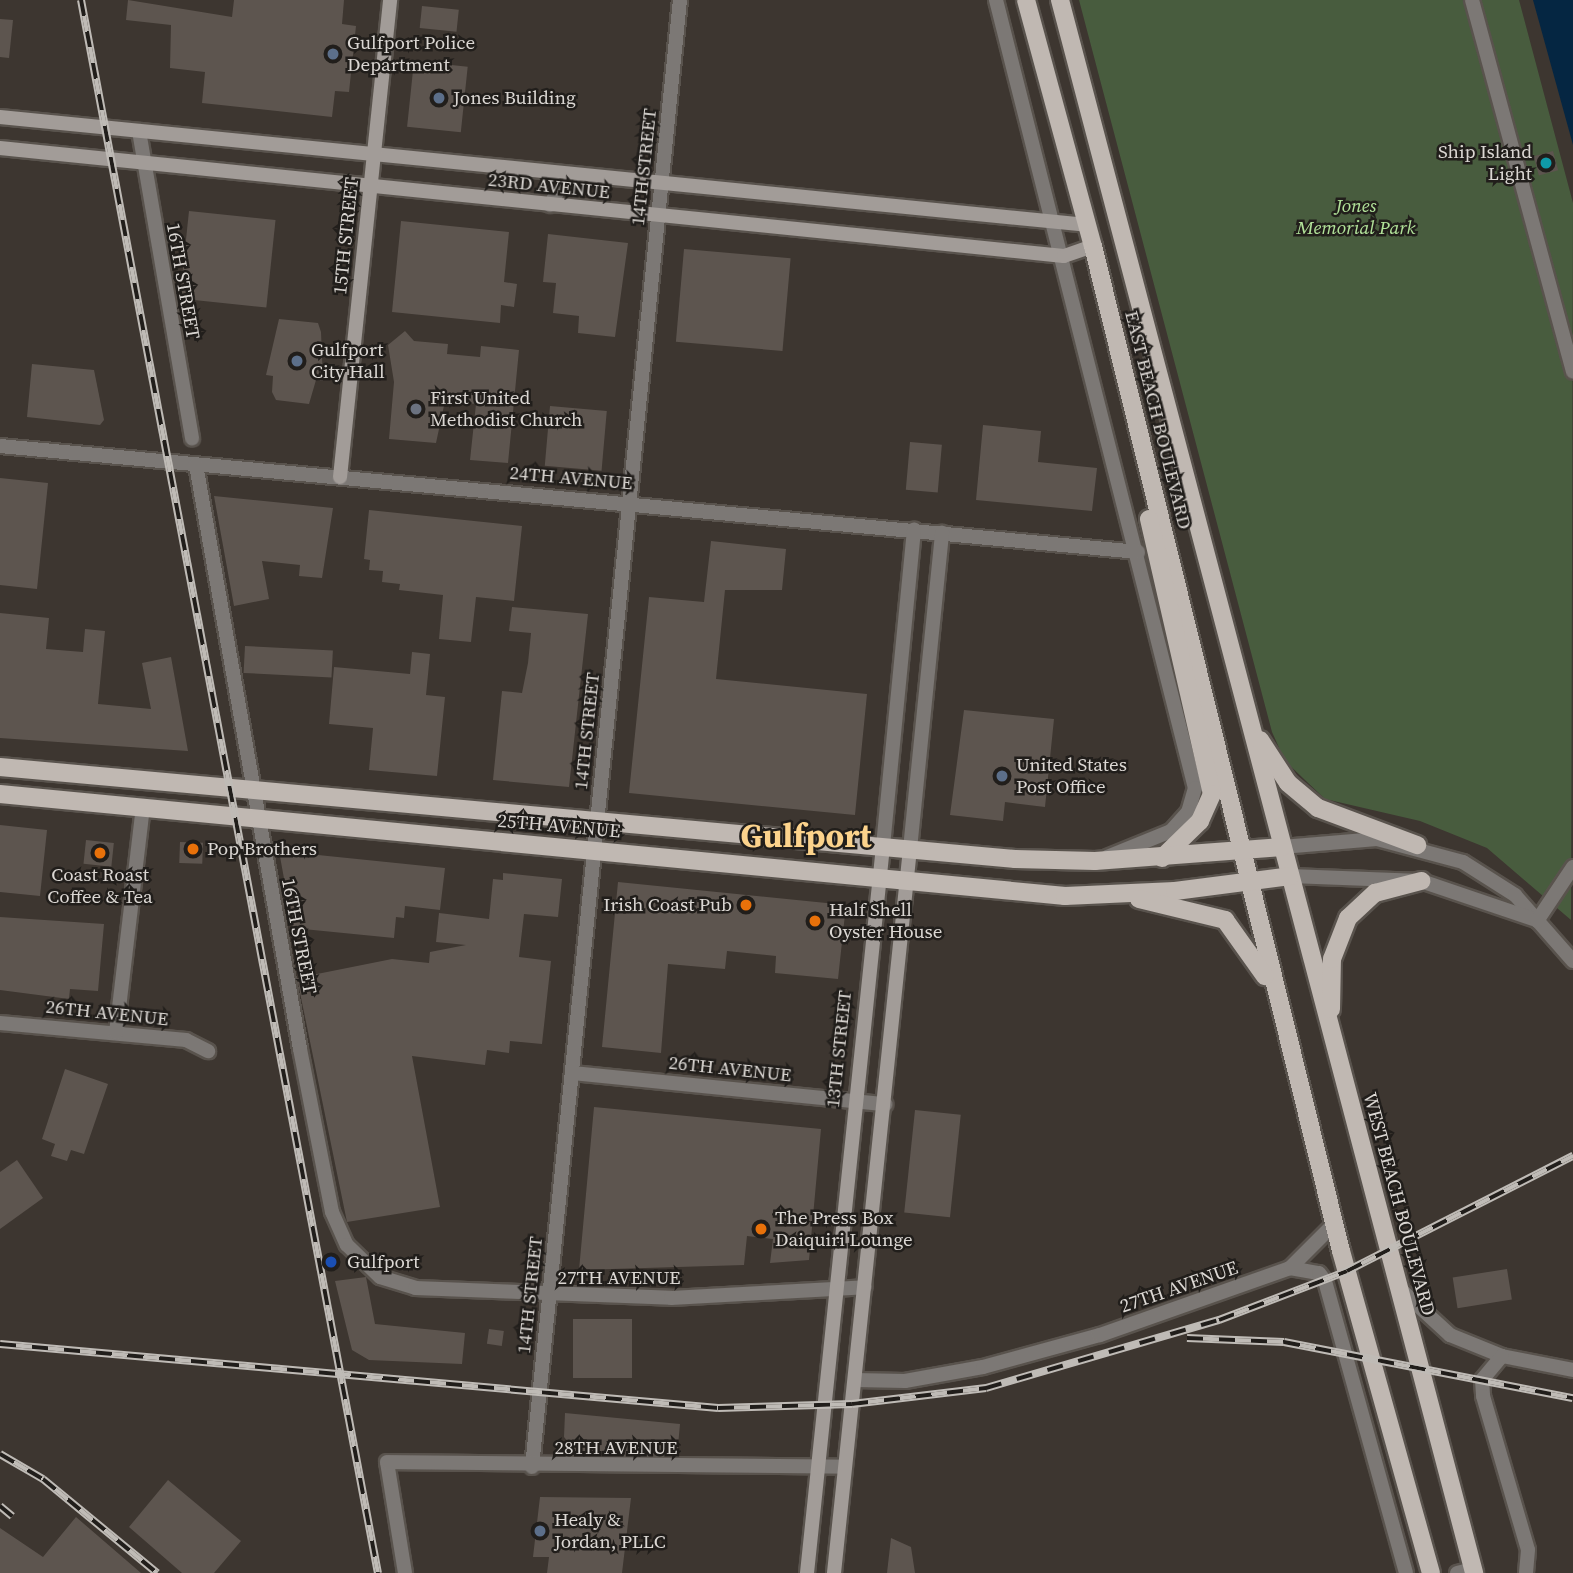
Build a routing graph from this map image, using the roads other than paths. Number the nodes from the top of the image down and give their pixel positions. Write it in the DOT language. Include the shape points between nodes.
graph roads {
  1 [pos="390,0"];
  2 [pos="680,0"];
  3 [pos="996,0"];
  4 [pos="1027,0"];
  5 [pos="1060,0"];
  6 [pos="1472,0"];
  7 [pos="0,117"];
  8 [pos="139,131"];
  9 [pos="0,148"];
  10 [pos="373,155"];
  11 [pos="142,164"];
  12 [pos="568,174"];
  13 [pos="662,183"];
  14 [pos="370,187"];
  15 [pos="550,205"];
  16 [pos="659,216"];
  17 [pos="1055,221"];
  18 [pos="1087,225"];
  19 [pos="1093,246"];
  20 [pos="1065,256"];
  21 [pos="1573,372"];
  22 [pos="1135,412"];
  23 [pos="192,438"];
  24 [pos="0,446"];
  25 [pos="195,465"];
  26 [pos="340,477"];
  27 [pos="630,503"];
  28 [pos="914,530"];
  29 [pos="942,533"];
  30 [pos="1138,552"];
  31 [pos="1252,726"];
  32 [pos="0,767"];
  33 [pos="251,788"];
  34 [pos="0,794"];
  35 [pos="142,807"];
  36 [pos="598,818"];
  37 [pos="257,819"];
  38 [pos="1417,845"];
  39 [pos="883,846"];
  40 [pos="1282,846"];
  41 [pos="910,849"];
  42 [pos="594,850"];
  43 [pos="1241,852"];
  44 [pos="1162,858"];
  45 [pos="1095,861"];
  46 [pos="1573,867"];
  47 [pos="1290,876"];
  48 [pos="880,878"];
  49 [pos="906,880"];
  50 [pos="1247,880"];
  51 [pos="1421,881"];
  52 [pos="1115,894"];
  53 [pos="1537,921"];
  54 [pos="1573,961"];
  55 [pos="1278,1000"];
  56 [pos="0,1023"];
  57 [pos="116,1033"];
  58 [pos="1331,1034"];
  59 [pos="208,1051"];
  60 [pos="572,1073"];
  61 [pos="853,1100"];
  62 [pos="885,1104"];
  63 [pos="1334,1224"];
  64 [pos="347,1245"];
  65 [pos="1290,1268"];
  66 [pos="865,1287"];
  67 [pos="836,1288"];
  68 [pos="1400,1289"];
  69 [pos="549,1297"];
  70 [pos="1502,1356"];
  71 [pos="1573,1370"];
  72 [pos="855,1380"];
  73 [pos="819,1464"];
  74 [pos="845,1466"];
  75 [pos="532,1467"];
  76 [pos="1468,1572"];
  77 [pos="405,1573"];
  78 [pos="807,1573"];
  79 [pos="834,1573"];
  80 [pos="1406,1573"];
  81 [pos="1432,1573"];
  82 [pos="1526,1573"];
  1 -- 10 [label="street, 15TH STREET"];
  2 -- 13 [label="street, 14TH STREET"];
  3 -- 17 [label="street"];
  4 -- 18 [label="main road, EAST BEACH BOULEVARD"];
  5 -- 31 [label="main road, EAST BEACH BOULEVARD"];
  6 -- 21 [label="street"];
  7 -- 8 [label="street, 23RD AVENUE"];
  8 -- 10 [label="street, 23RD AVENUE"];
  8 -- 11 [label="street, 16TH STREET"];
  9 -- 11 [label="street, 23RD AVENUE"];
  10 -- 12 [label="street, 23RD AVENUE"];
  10 -- 14 [label="street, 15TH STREET"];
  11 -- 14 [label="street, 23RD AVENUE"];
  11 -- 23 [label="street, 16TH STREET"];
  12 -- 13 [label="street, 23RD AVENUE"];
  12 -- 15 [label="street"];
  13 -- 16 [label="street, 14TH STREET"];
  13 -- 17 [label="street, 23RD AVENUE"];
  14 -- 15 [label="street, 23RD AVENUE"];
  14 -- 26 [label="street, 15TH STREET"];
  15 -- 16 [label="street, 23RD AVENUE"];
  16 -- 20 [label="street, 23RD AVENUE"];
  16 -- 27 [label="street, 14TH STREET"];
  17 -- 18 [label="street, 23RD AVENUE"];
  17 -- 20 [label="street"];
  18 -- 19 [label="main road, EAST BEACH BOULEVARD"];
  19 -- 20 [label="street, 23RD AVENUE"];
  19 -- 22 [label="main road, EAST BEACH BOULEVARD"];
  20 -- 30 [label="street"];
  22 -- 43 [label="main road, EAST BEACH BOULEVARD"];
  22 -- 44 [label="main road" via="1135,455 1212,794 1200,821"];
  24 -- 25 [label="street, 24TH AVENUE"];
  25 -- 26 [label="street, 24TH AVENUE"];
  25 -- 33 [label="street, 16TH STREET"];
  26 -- 27 [label="street, 24TH AVENUE"];
  27 -- 28 [label="street, 24TH AVENUE"];
  27 -- 36 [label="street, 14TH STREET"];
  28 -- 29 [label="street, 24TH AVENUE"];
  28 -- 39 [label="street, 13TH STREET"];
  29 -- 30 [label="street, 24TH AVENUE"];
  29 -- 41 [label="street"];
  30 -- 45 [label="street" via="1195,788 1188,813 1171,831"];
  31 -- 38 [label="main road" via="1288,783 1307,800"];
  31 -- 40 [label="main road, EAST BEACH BOULEVARD"];
  32 -- 33 [label="main road, 25TH AVENUE"];
  33 -- 36 [label="main road, 25TH AVENUE"];
  33 -- 37 [label="street, 16TH STREET"];
  34 -- 35 [label="main road, 25TH AVENUE"];
  35 -- 37 [label="main road, 25TH AVENUE"];
  35 -- 57 [label="street"];
  36 -- 39 [label="main road, 25TH AVENUE"];
  36 -- 42 [label="street, 14TH STREET"];
  37 -- 42 [label="main road, 25TH AVENUE"];
  37 -- 64 [label="street, 16TH STREET" via="332,1212"];
  38 -- 40 [label="street" via="1377,839"];
  38 -- 53 [label="street" via="1491,874"];
  39 -- 41 [label="main road, 25TH AVENUE"];
  39 -- 48 [label="street, 13TH STREET"];
  40 -- 43 [label="main road, 25TH AVENUE"];
  40 -- 47 [label="main road, WEST BEACH BOULEVARD"];
  41 -- 45 [label="main road, 25TH AVENUE"];
  41 -- 49 [label="street"];
  42 -- 48 [label="main road, 25TH AVENUE"];
  42 -- 60 [label="street, 14TH STREET"];
  43 -- 44 [label="main road, 25TH AVENUE"];
  43 -- 50 [label="main road"];
  44 -- 45 [label="main road, 25TH AVENUE"];
  46 -- 53 [label="street"];
  47 -- 50 [label="main road"];
  47 -- 51 [label="street"];
  47 -- 58 [label="main road, WEST BEACH BOULEVARD"];
  48 -- 49 [label="main road, 25TH AVENUE"];
  48 -- 61 [label="street, 13TH STREET"];
  49 -- 52 [label="main road, 25TH AVENUE"];
  49 -- 62 [label="street"];
  50 -- 52 [label="main road"];
  50 -- 55 [label="main road"];
  51 -- 53 [label="street"];
  51 -- 58 [label="main road" via="1375,893 1348,918 1332,959"];
  52 -- 55 [label="main road" via="1225,920 1250,947"];
  53 -- 54 [label="street"];
  55 -- 63 [label="main road"];
  56 -- 57 [label="street, 26TH AVENUE"];
  57 -- 59 [label="street, 26TH AVENUE" via="186,1040"];
  58 -- 68 [label="main road, WEST BEACH BOULEVARD"];
  60 -- 61 [label="street, 26TH AVENUE"];
  60 -- 69 [label="street, 14TH STREET"];
  61 -- 62 [label="street, 26TH AVENUE"];
  61 -- 67 [label="street, 13TH STREET"];
  62 -- 66 [label="street"];
  63 -- 65 [label="street, 27TH AVENUE"];
  63 -- 81 [label="main road"];
  64 -- 69 [label="street, 27TH AVENUE" via="395,1284"];
  65 -- 72 [label="street, 27TH AVENUE" via="1101,1335 982,1367 905,1381"];
  65 -- 80 [label="street" via="1318,1273 1325,1281"];
  66 -- 67 [label="street, 27TH AVENUE"];
  66 -- 72 [label="street"];
  67 -- 69 [label="street, 27TH AVENUE"];
  67 -- 73 [label="street, 13TH STREET"];
  68 -- 70 [label="street" via="1450,1335"];
  68 -- 76 [label="main road, WEST BEACH BOULEVARD"];
  69 -- 75 [label="street, 14TH STREET"];
  70 -- 71 [label="street"];
  70 -- 82 [label="street" via="1482,1380 1483,1396 1528,1550"];
  72 -- 74 [label="street"];
  73 -- 74 [label="street, 28TH AVENUE"];
  73 -- 75 [label="street, 28TH AVENUE"];
  73 -- 78 [label="street, 13TH STREET"];
  74 -- 79 [label="street"];
  75 -- 77 [label="street, 28TH AVENUE" via="387,1462"];
}
